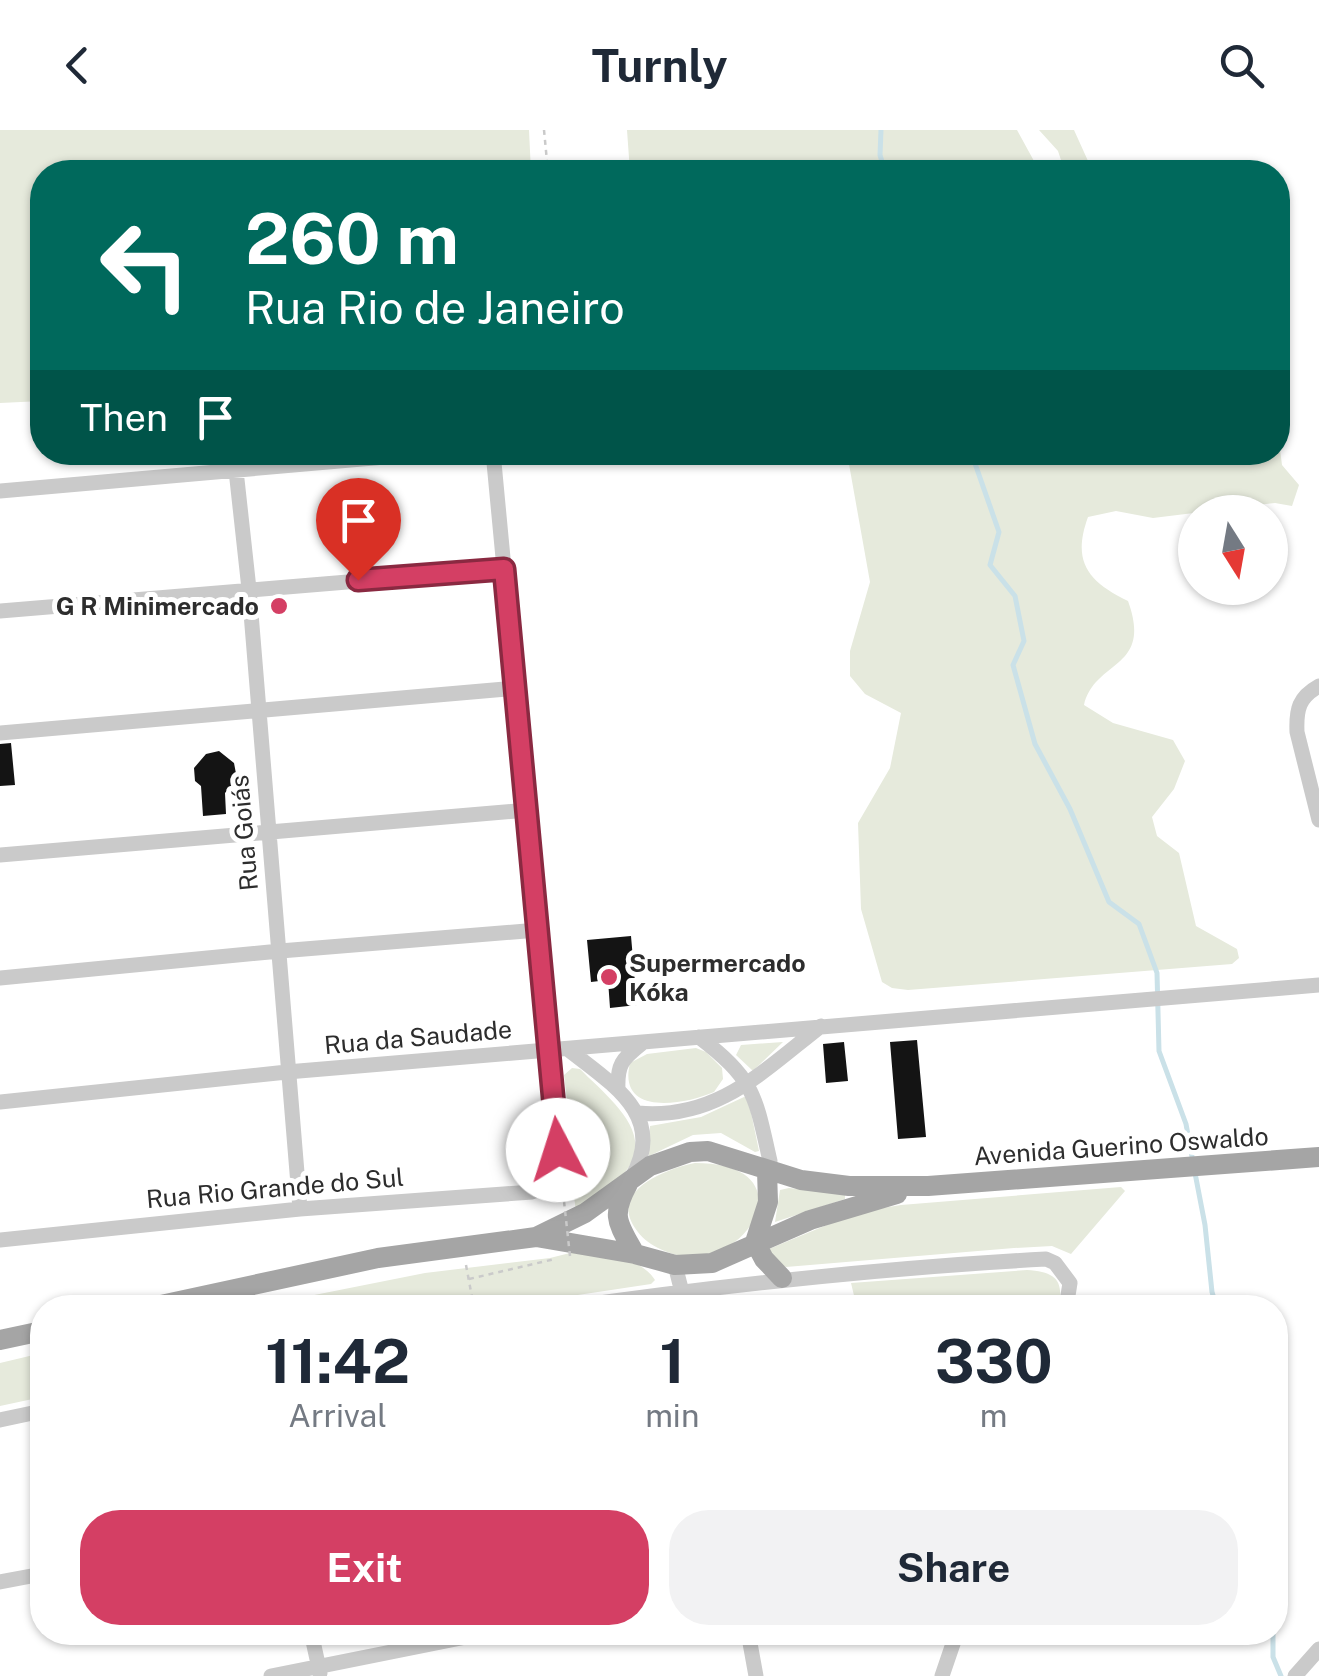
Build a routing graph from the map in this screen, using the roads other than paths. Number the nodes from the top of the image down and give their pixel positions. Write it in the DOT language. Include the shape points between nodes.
graph roads {
  1 [pos="197,465"];
  2 [pos="236,465"];
  3 [pos="495,465"];
  4 [pos="0,491"];
  5 [pos="504,569"];
  6 [pos="249,589"];
  7 [pos="0,612"];
  8 [pos="1319,686"];
  9 [pos="517,688"];
  10 [pos="258,708"];
  11 [pos="0,733"];
  12 [pos="528,810"];
  13 [pos="1319,820"];
  14 [pos="268,832"];
  15 [pos="0,855"];
  16 [pos="538,930"];
  17 [pos="280,951"];
  18 [pos="0,978"];
  19 [pos="1319,985"];
  20 [pos="821,1026"];
  21 [pos="700,1038"];
  22 [pos="641,1044"];
  23 [pos="570,1050"];
  24 [pos="550,1051"];
  25 [pos="287,1072"];
  26 [pos="748,1083"];
  27 [pos="618,1089"];
  28 [pos="0,1102"];
  29 [pos="638,1112"];
  30 [pos="1319,1157"];
  31 [pos="767,1172"];
  32 [pos="632,1178"];
  33 [pos="928,1186"];
  34 [pos="300,1209"];
  35 [pos="536,1237"];
  36 [pos="0,1240"];
  37 [pos="755,1242"];
  38 [pos="635,1254"];
  39 [pos="674,1265"];
  40 [pos="782,1278"];
  41 [pos="683,1290"];
  42 [pos="207,1295"];
  43 [pos="649,1295"];
  44 [pos="684,1295"];
  45 [pos="1068,1295"];
  46 [pos="30,1334"];
  47 [pos="0,1340"];
  48 [pos="30,1414"];
  49 [pos="0,1420"];
  50 [pos="30,1576"];
  51 [pos="0,1582"];
  52 [pos="315,1645"];
  53 [pos="435,1645"];
  54 [pos="750,1645"];
  55 [pos="953,1645"];
  56 [pos="1319,1649"];
  57 [pos="320,1671"];
  58 [pos="1296,1675"];
  59 [pos="271,1676"];
  60 [pos="756,1676"];
  61 [pos="942,1676"];
  1 -- 4 [label="street"];
  2 -- 6 [label="street, Rua Goiás"];
  3 -- 5 [label="street"];
  5 -- 6 [label="street"];
  5 -- 9 [label="street"];
  6 -- 7 [label="street"];
  6 -- 10 [label="street, Rua Goiás"];
  8 -- 13 [label="street" via="1305,694 1296,717"];
  9 -- 10 [label="street"];
  9 -- 12 [label="street"];
  10 -- 11 [label="street"];
  10 -- 14 [label="street, Rua Goiás"];
  12 -- 14 [label="street"];
  12 -- 16 [label="street"];
  14 -- 15 [label="street"];
  14 -- 17 [label="street, Rua Goiás"];
  16 -- 17 [label="street"];
  16 -- 24 [label="street"];
  17 -- 18 [label="street"];
  17 -- 25 [label="street, Rua Goiás"];
  19 -- 20 [label="street, Rua da Saudade"];
  20 -- 21 [label="street, Rua da Saudade"];
  20 -- 26 [label="street"];
  21 -- 22 [label="street, Rua da Saudade"];
  21 -- 26 [label="street"];
  22 -- 23 [label="street, Rua da Saudade"];
  22 -- 27 [label="street" via="621,1060"];
  23 -- 24 [label="street, Rua da Saudade"];
  23 -- 27 [label="street"];
  24 -- 25 [label="street, Rua da Saudade"];
  24 -- 34 [label="street, Rua Rio Grande do Sul" via="560,1172 553,1185"];
  25 -- 28 [label="street, Rua da Saudade"];
  25 -- 34 [label="street, Rua Goiás"];
  26 -- 29 [label="street" via="703,1108"];
  26 -- 31 [label="street" via="770,1161"];
  27 -- 29 [label="street"];
  29 -- 32 [label="street" via="642,1160"];
  30 -- 33 [label="main road, Avenida Guerino Oswaldo"];
  31 -- 32 [label="main road, Avenida Guerino Oswaldo" via="708,1151 672,1156"];
  31 -- 33 [label="main road, Avenida Guerino Oswaldo" via="822,1184"];
  31 -- 37 [label="main road" via="768,1202"];
  32 -- 35 [label="main road, Avenida Guerino Oswaldo" via="585,1213"];
  32 -- 38 [label="main road" via="616,1216"];
  33 -- 37 [label="main road, Avenida Guerino Oswaldo"];
  34 -- 36 [label="street, Rua Rio Grande do Sul"];
  35 -- 38 [label="main road, Avenida Guerino Oswaldo"];
  35 -- 42 [label="main road" via="339,1266"];
  37 -- 39 [label="main road, Avenida Guerino Oswaldo" via="730,1258"];
  37 -- 40 [label="main road"];
  38 -- 39 [label="main road, Avenida Guerino Oswaldo"];
  39 -- 41 [label="street"];
  40 -- 41 [label="street"];
  40 -- 45 [label="street" via="1046,1259 1066,1274"];
  41 -- 43 [label="street"];
  41 -- 44 [label="street"];
  46 -- 47 [label="main road"];
  48 -- 49 [label="street"];
  50 -- 51 [label="street"];
  52 -- 57 [label="street"];
  53 -- 57 [label="street"];
  54 -- 60 [label="street"];
  55 -- 61 [label="street"];
  56 -- 58 [label="street"];
  57 -- 59 [label="street"];
}
